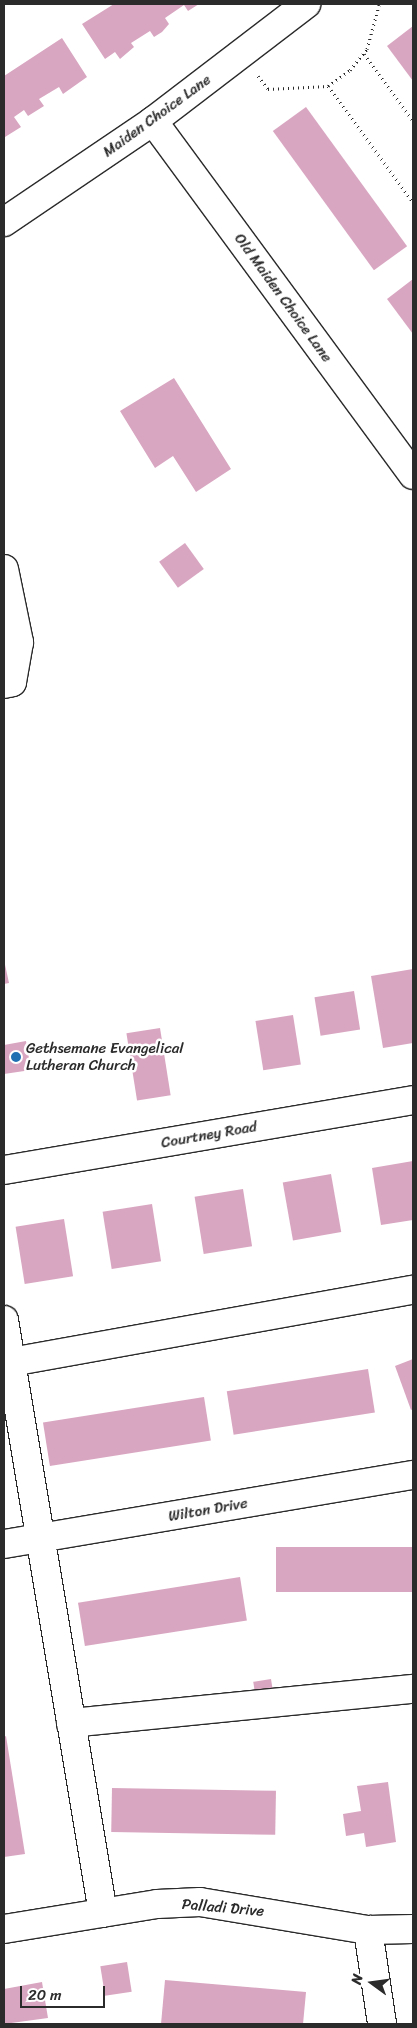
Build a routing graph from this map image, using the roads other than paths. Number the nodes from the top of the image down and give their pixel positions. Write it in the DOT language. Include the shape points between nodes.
graph roads {
  1 [pos="306,4"];
  2 [pos="153,121"];
  3 [pos="4,222"];
  4 [pos="413,475"];
  5 [pos="4,570"];
  6 [pos="4,684"];
  7 [pos="413,1100"];
  8 [pos="4,1170"];
  9 [pos="413,1290"];
  10 [pos="4,1320"];
  11 [pos="11,1362"];
  12 [pos="413,1476"];
  13 [pos="40,1538"];
  14 [pos="4,1544"];
  15 [pos="413,1689"];
  16 [pos="71,1723"];
  17 [pos="103,1913"];
  18 [pos="4,1929"];
  19 [pos="368,1930"];
  20 [pos="413,1930"];
  21 [pos="382,2024"];
  1 -- 2 [label="street, Maiden Choice Lane"];
  2 -- 3 [label="street, Maiden Choice Lane"];
  2 -- 4 [label="street, Old Maiden Choice Lane"];
  5 -- 6 [label="street" via="19,642 12,682"];
  7 -- 8 [label="street, Courtney Road"];
  9 -- 11 [label="street"];
  10 -- 11 [label="street"];
  11 -- 13 [label="street"];
  12 -- 13 [label="street, Wilton Drive"];
  13 -- 14 [label="street, Wilton Drive"];
  13 -- 16 [label="street"];
  15 -- 16 [label="street"];
  16 -- 17 [label="street"];
  17 -- 18 [label="street, Palladi Drive"];
  17 -- 19 [label="street, Palladi Drive" via="200,1902"];
  19 -- 20 [label="street, Palladi Drive"];
  19 -- 21 [label="street"];
}
